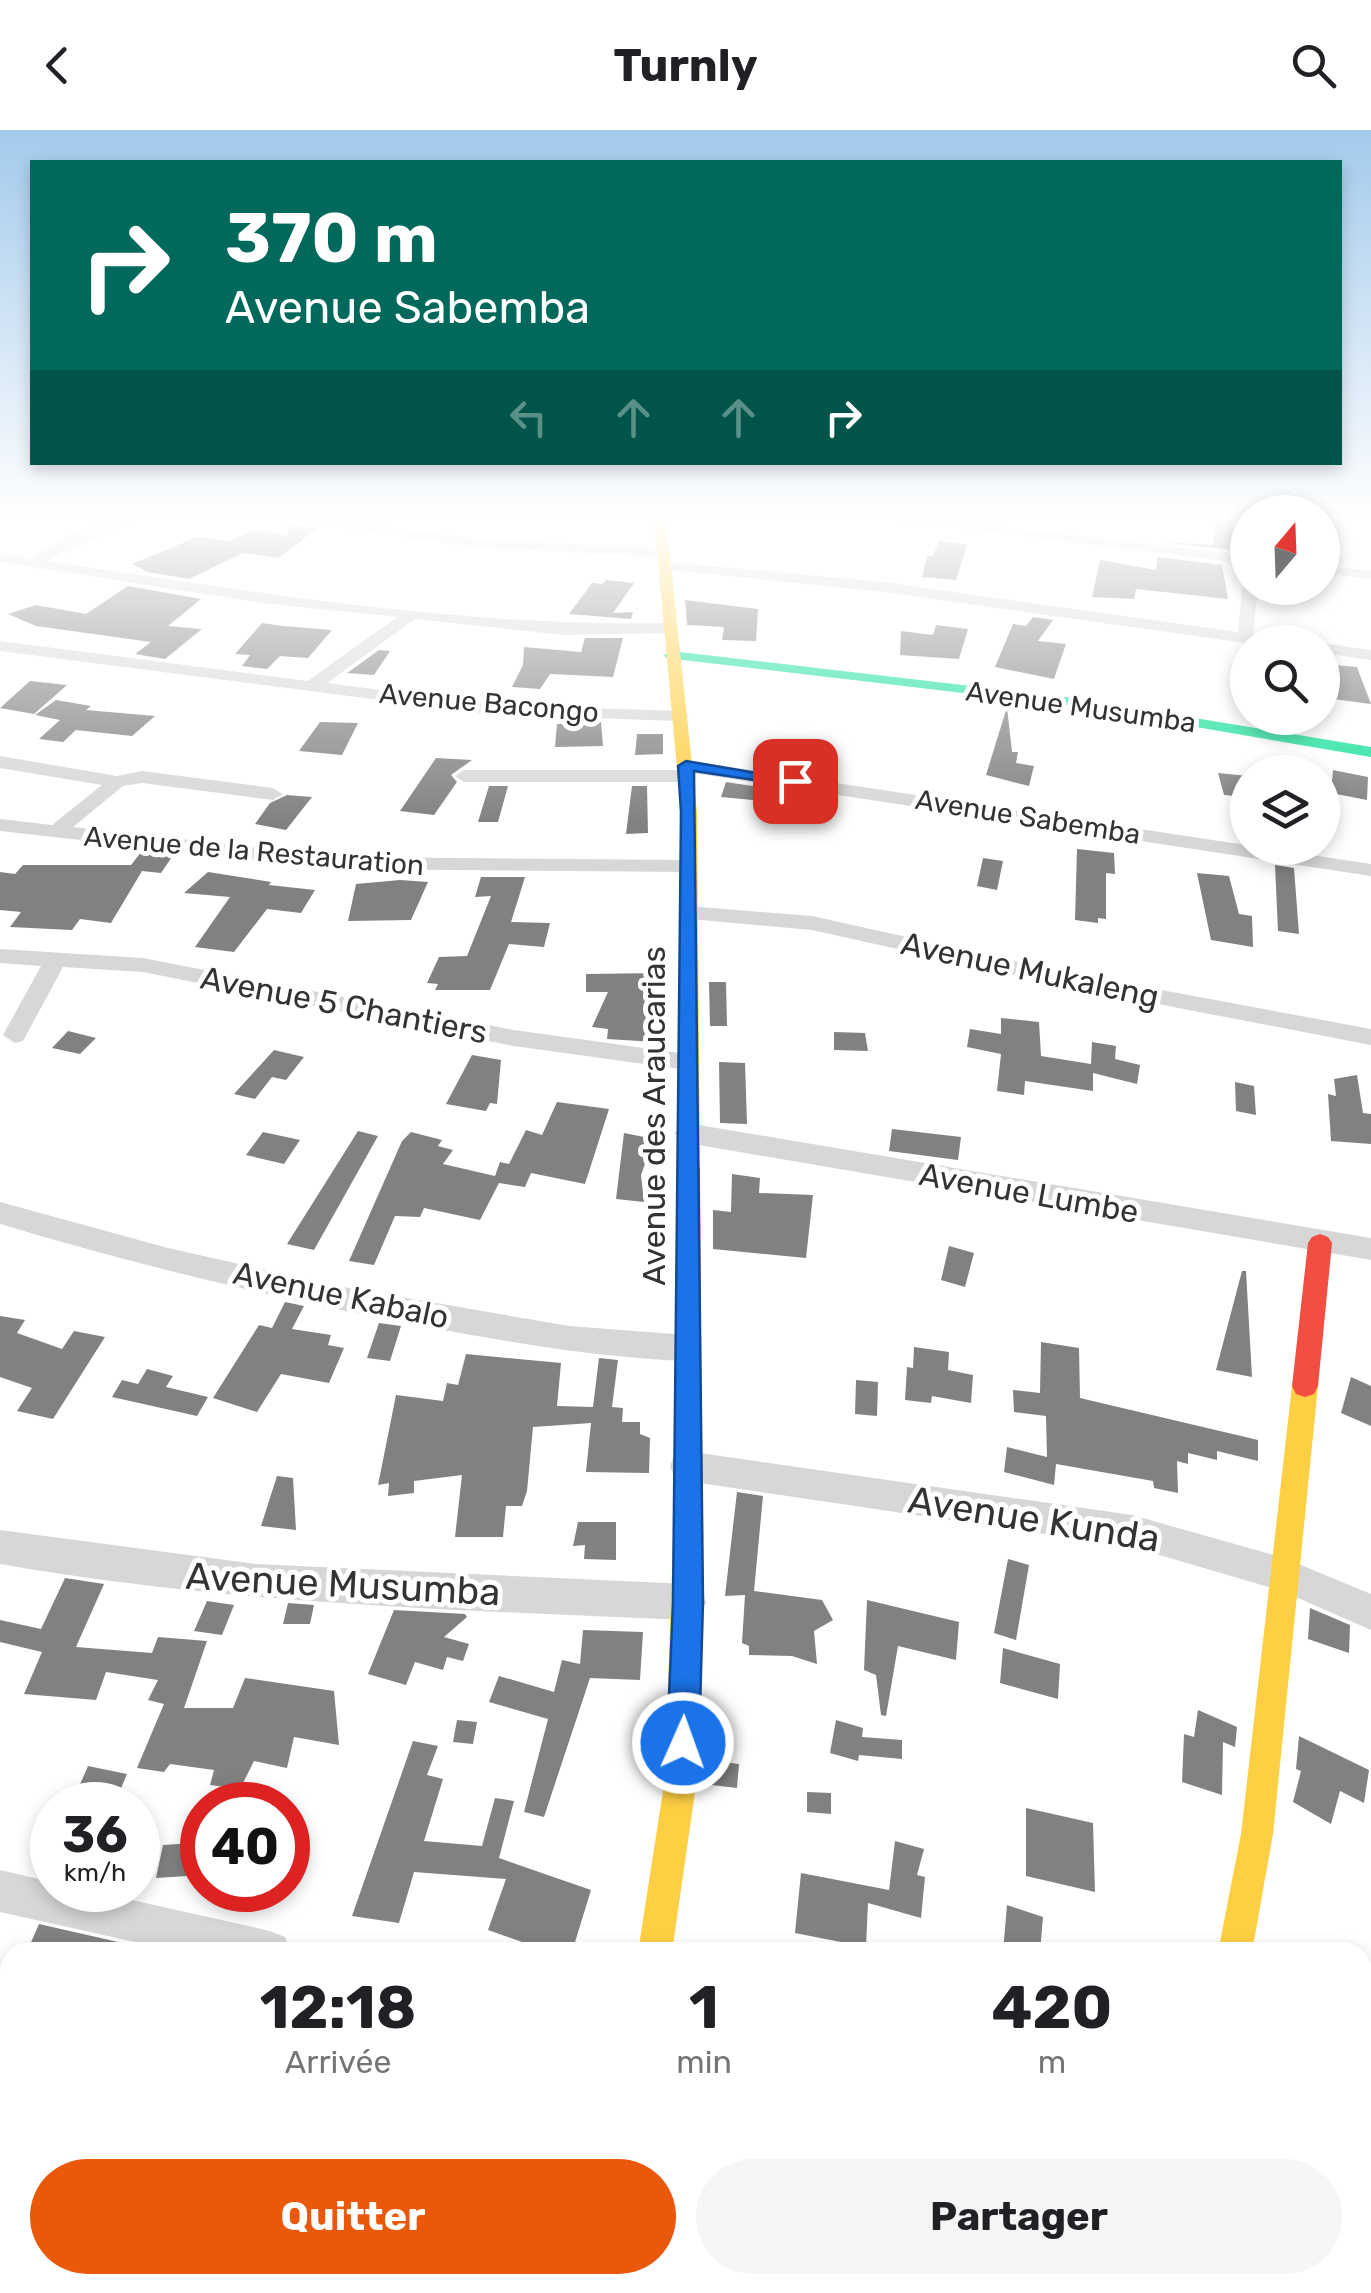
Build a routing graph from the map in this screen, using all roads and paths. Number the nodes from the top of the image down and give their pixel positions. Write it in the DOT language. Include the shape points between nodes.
graph roads {
  1 [pos="402,620"];
  2 [pos="474,620"];
  3 [pos="669,620"];
  4 [pos="1118,620"];
  5 [pos="669,628"];
  6 [pos="1230,636"];
  7 [pos="0,646"];
  8 [pos="1340,651"];
  9 [pos="671,655"];
  10 [pos="1371,655"];
  11 [pos="313,684"];
  12 [pos="680,716"];
  13 [pos="1371,752"];
  14 [pos="0,762"];
  15 [pos="686,771"];
  16 [pos="464,776"];
  17 [pos="118,782"];
  18 [pos="273,794"];
  19 [pos="0,825"];
  20 [pos="54,832"];
  21 [pos="688,866"];
  22 [pos="1371,870"];
  23 [pos="687,913"];
  24 [pos="0,956"];
  25 [pos="56,959"];
  26 [pos="15,1035"];
  27 [pos="1371,1037"];
  28 [pos="688,1062"];
  29 [pos="687,1133"];
  30 [pos="0,1213"];
  31 [pos="1320,1243"];
  32 [pos="1371,1249"];
  33 [pos="687,1348"];
  34 [pos="686,1466"];
  35 [pos="0,1546"];
  36 [pos="1284,1575"];
  37 [pos="688,1602"];
  38 [pos="1371,1612"];
  39 [pos="0,1891"];
  40 [pos="226,1942"];
  41 [pos="657,1942"];
  42 [pos="1237,1942"];
  1 -- 11 [label="street"];
  2 -- 5 [label="street" via="564,630"];
  3 -- 5 [label="street, Avenue des Araucarias"];
  4 -- 6 [label="street"];
  5 -- 9 [label="street, Avenue des Araucarias"];
  7 -- 11 [label="street, Avenue Bacongo"];
  8 -- 10 [label="street"];
  9 -- 12 [label="street, Avenue des Araucarias"];
  9 -- 13 [label="street, Avenue Musumba" via="1074,702"];
  11 -- 12 [label="street, Avenue Bacongo" via="497,710"];
  12 -- 15 [label="street, Avenue des Araucarias"];
  14 -- 17 [label="street, Avenue de la Restauration"];
  15 -- 16 [label="street, Avenue Sabemba"];
  15 -- 21 [label="street, Avenue des Araucarias"];
  15 -- 22 [label="street, Avenue Sabemba"];
  17 -- 18 [label="street" via="142,777"];
  17 -- 20 [label="street, Avenue de la Restauration"];
  19 -- 20 [label="street, Avenue de la Restauration"];
  20 -- 21 [label="street, Avenue de la Restauration" via="342,863"];
  21 -- 23 [label="street, Avenue des Araucarias"];
  23 -- 27 [label="street, Avenue Mukaleng" via="812,923"];
  23 -- 28 [label="street, Avenue des Araucarias"];
  24 -- 25 [label="street, Avenue 5 Chantiers"];
  25 -- 26 [label="street"];
  25 -- 28 [label="street, Avenue 5 Chantiers" via="143,965 514,1038"];
  28 -- 29 [label="street, Avenue des Araucarias"];
  29 -- 31 [label="street, Avenue Lumbe"];
  29 -- 33 [label="street, Avenue des Araucarias"];
  30 -- 33 [label="street, Avenue Kabalo" via="372,1305 617,1347"];
  31 -- 32 [label="street, Avenue Lumbe"];
  31 -- 36 [label="street"];
  33 -- 34 [label="street, Avenue des Araucarias"];
  34 -- 36 [label="street, Avenue Kunda" via="1132,1531"];
  34 -- 37 [label="street, Avenue des Araucarias"];
  35 -- 37 [label="street, Avenue Musumba" via="246,1583"];
  36 -- 38 [label="street, Avenue Kunda"];
  36 -- 42 [label="street" via="1257,1834"];
  37 -- 41 [label="street, Avenue des Araucarias" via="682,1778"];
  39 -- 40 [label="street"];
}
